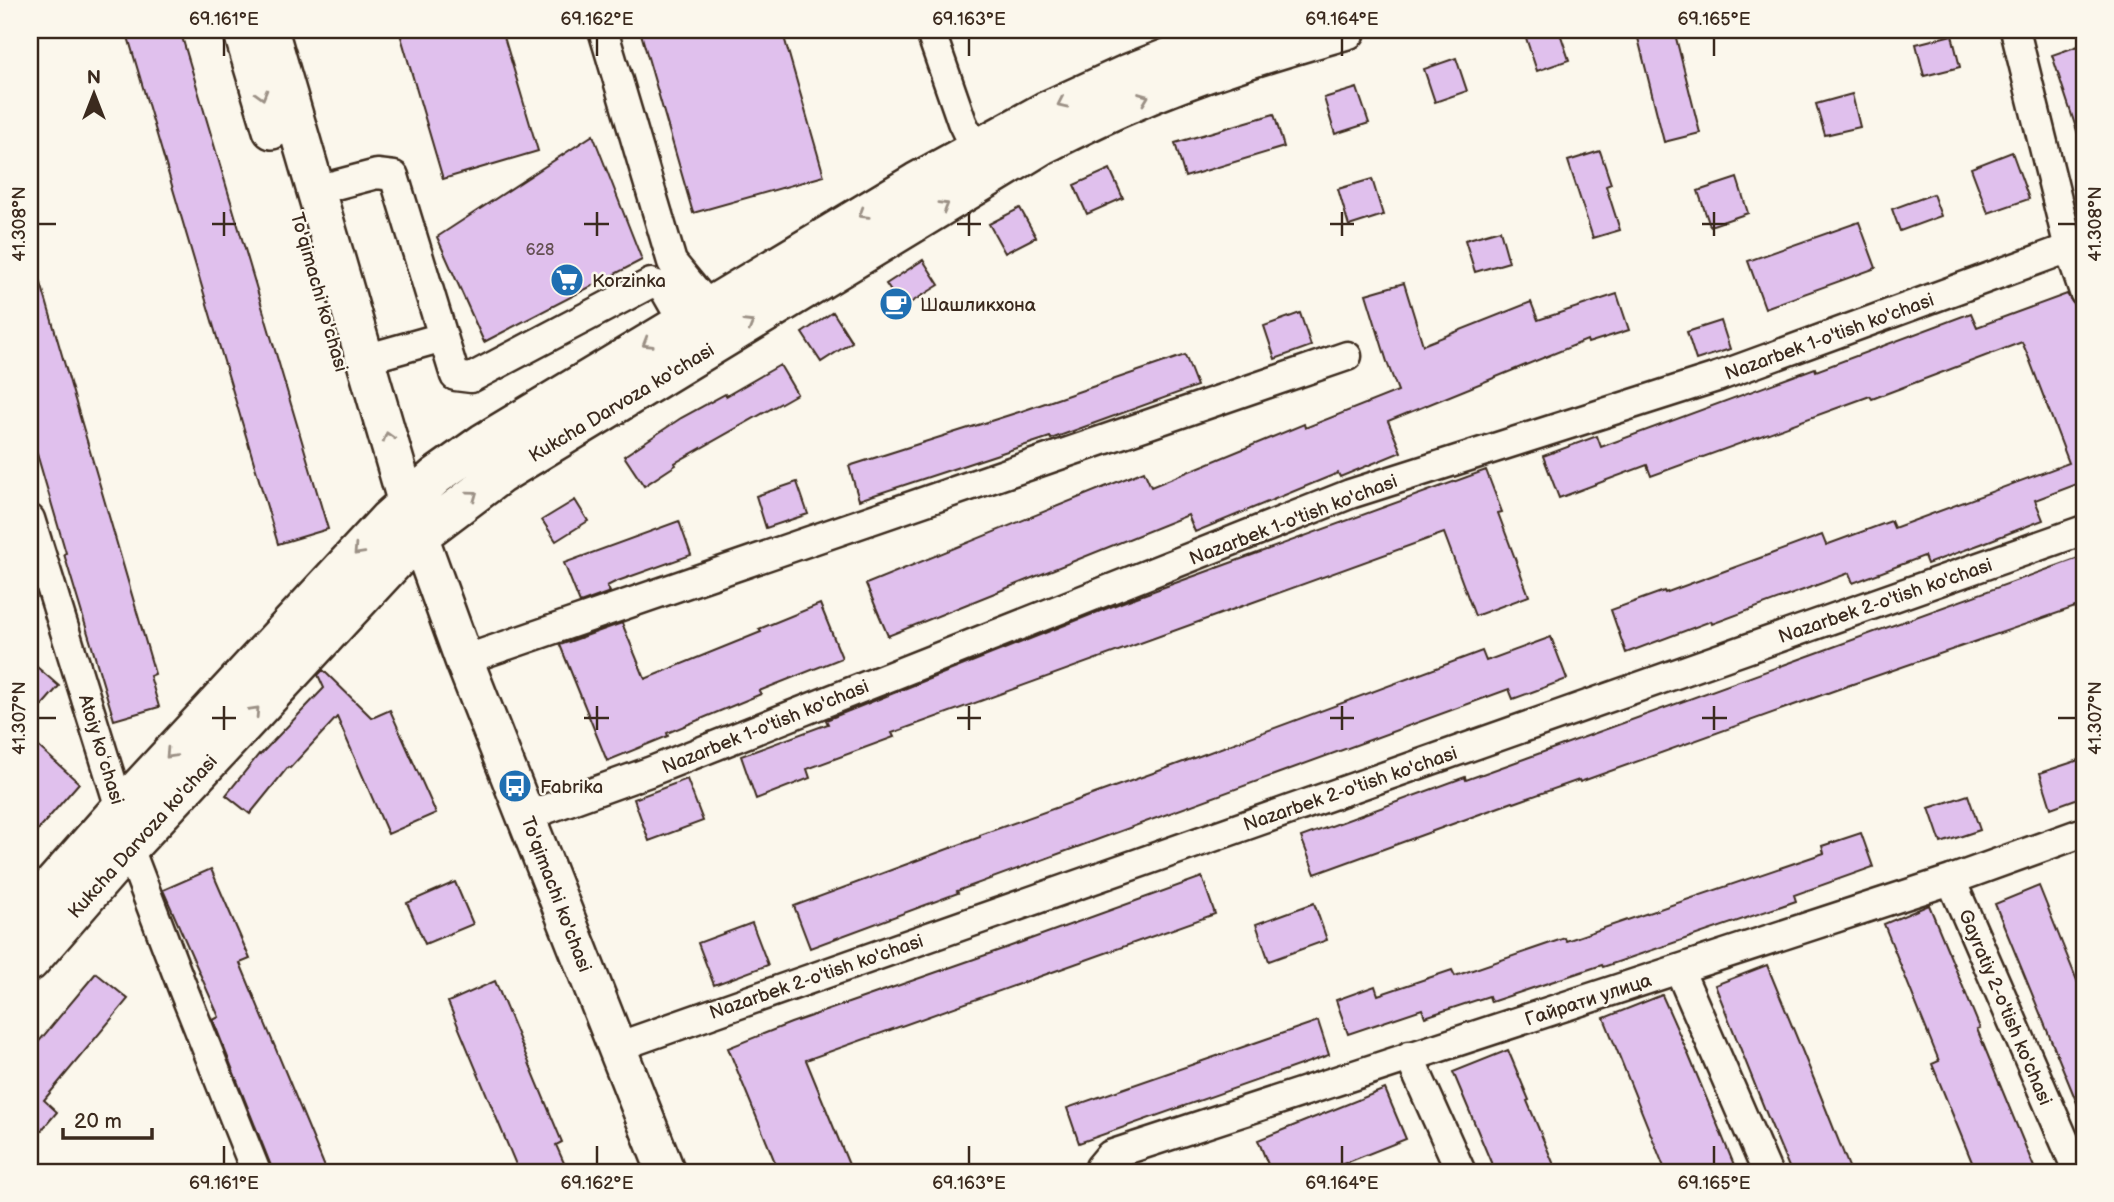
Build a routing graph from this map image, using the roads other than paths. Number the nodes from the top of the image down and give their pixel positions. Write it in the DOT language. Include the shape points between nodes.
graph roads {
  1 [pos="242,30"];
  2 [pos="269,30"];
  3 [pos="604,30"];
  4 [pos="930,30"];
  5 [pos="1238,30"];
  6 [pos="1347,30"];
  7 [pos="2015,30"];
  8 [pos="1292,37"];
  9 [pos="285,128"];
  10 [pos="982,164"];
  11 [pos="316,190"];
  12 [pos="2069,248"];
  13 [pos="2084,292"];
  14 [pos="696,314"];
  15 [pos="443,337"];
  16 [pos="1347,356"];
  17 [pos="365,359"];
  18 [pos="30,520"];
  19 [pos="404,520"];
  20 [pos="2084,530"];
  21 [pos="464,660"];
  22 [pos="120,808"];
  23 [pos="527,816"];
  24 [pos="2084,832"];
  25 [pos="129,848"];
  26 [pos="1951,880"];
  27 [pos="30,910"];
  28 [pos="30,962"];
  29 [pos="1679,969"];
  30 [pos="617,1046"];
  31 [pos="1409,1056"];
  32 [pos="256,1172"];
  33 [pos="666,1172"];
  34 [pos="1100,1172"];
  35 [pos="1461,1172"];
  36 [pos="1767,1172"];
  37 [pos="2078,1172"];
  1 -- 9 [label="main road, To'qimachi ko'chasi, one-way"];
  2 -- 9 [label="main road, To'qimachi ko'chasi"];
  3 -- 14 [label="street" via="672,262"];
  4 -- 10 [label="street"];
  5 -- 10 [label="main road, Kukcha Darvoza ko'chasi, one-way" via="1058,104"];
  6 -- 8 [label="main road, Kukcha Darvoza ko'chasi"];
  7 -- 12 [label="street"];
  10 -- 8 [label="main road, Kukcha Darvoza ko'chasi, one-way" via="1042,145"];
  9 -- 11 [label="main road, To'qimachi ko'chasi"];
  9 -- 19 [label="main road, To'qimachi ko'chasi"];
  10 -- 14 [label="main road, Kukcha Darvoza ko'chasi, one-way" via="916,182"];
  19 -- 10 [label="main road, Kukcha Darvoza ko'chasi, one-way" via="500,475"];
  11 -- 15 [label="street" via="377,174 394,176"];
  11 -- 17 [label="main road, To'qimachi ko'chasi"];
  12 -- 13 [label="street"];
  12 -- 23 [label="street, Nazarbek 1-o'tish ko'chasi" via="1717,377 1350,494"];
  14 -- 15 [label="street" via="663,287 651,283 471,377 455,376"];
  14 -- 19 [label="main road, Kukcha Darvoza ko'chasi, one-way" via="484,442 436,476"];
  15 -- 17 [label="street"];
  16 -- 21 [label="street"];
  19 -- 17 [label="main road, To'qimachi ko'chasi, one-way"];
  18 -- 22 [label="street, Atoiy koʻchasi"];
  19 -- 21 [label="main road, To'qimachi ko'chasi"];
  19 -- 22 [label="main road, Kukcha Darvoza ko'chasi, one-way"];
  25 -- 19 [label="main road, Kukcha Darvoza ko'chasi, one-way"];
  20 -- 30 [label="street, Nazarbek 2-o'tish ko'chasi"];
  21 -- 23 [label="main road, To'qimachi ko'chasi"];
  22 -- 25 [label="street, Atoiy koʻchasi"];
  22 -- 27 [label="main road, Kukcha Darvoza ko'chasi"];
  23 -- 30 [label="main road, To'qimachi ko'chasi"];
  24 -- 26 [label="street, Гайрати улица"];
  25 -- 28 [label="main road, Kukcha Darvoza ko'chasi"];
  25 -- 32 [label="street, Atoiy koʻchasi"];
  26 -- 29 [label="street, Гайрати улица"];
  26 -- 37 [label="street, Gayratiy 2-o'tish ko'chasi"];
  29 -- 31 [label="street, Гайрати улица"];
  29 -- 36 [label="street"];
  30 -- 33 [label="main road, To'qimachi ko'chasi"];
  31 -- 34 [label="street, Гайрати улица" via="1110,1155"];
  31 -- 35 [label="street"];
}
